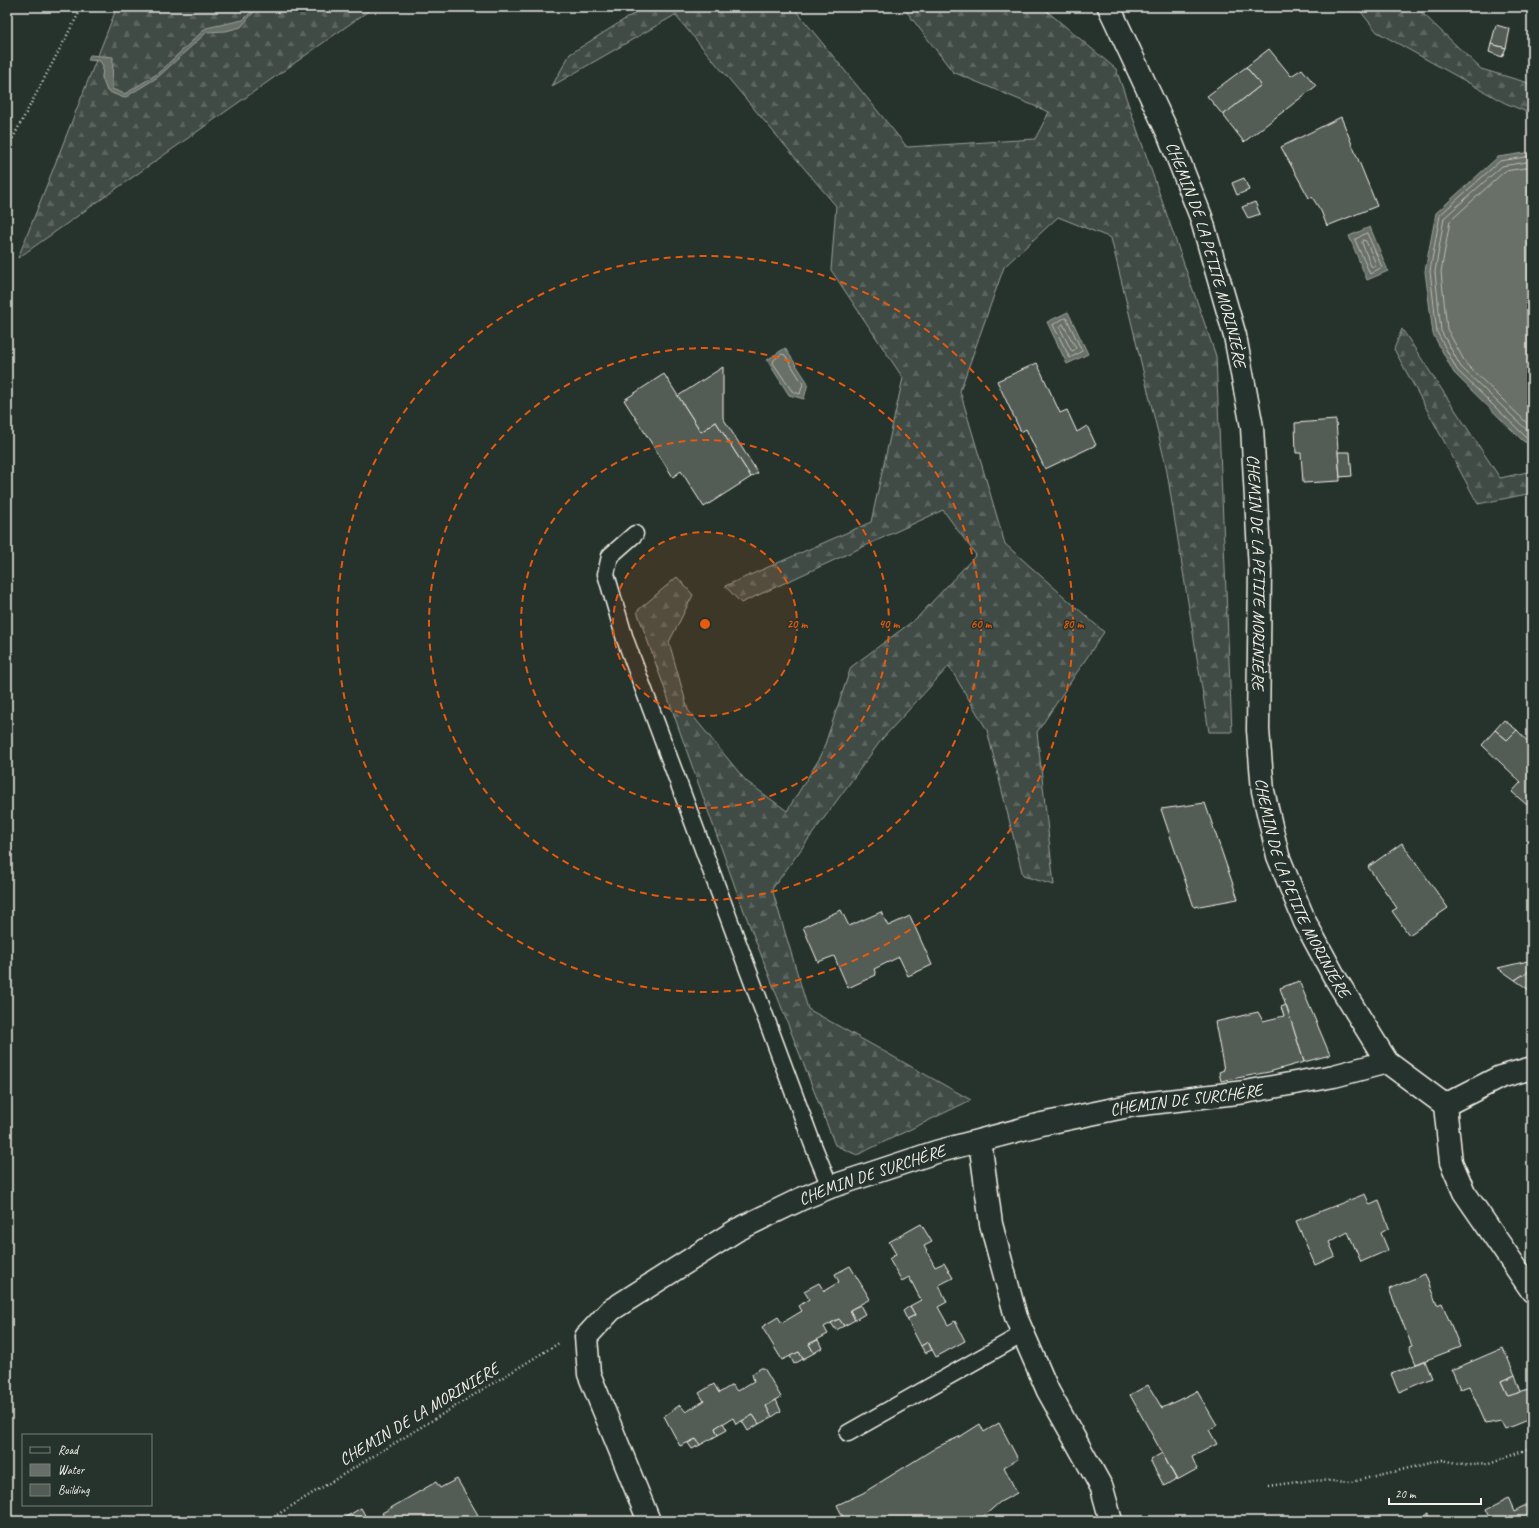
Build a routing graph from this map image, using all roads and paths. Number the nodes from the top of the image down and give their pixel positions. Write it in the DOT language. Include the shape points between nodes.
graph roads {
  1 [pos="82,7"];
  2 [pos="1109,7"];
  3 [pos="7,149"];
  4 [pos="635,534"];
  5 [pos="1387,1062"];
  6 [pos="1532,1068"];
  7 [pos="1445,1105"];
  8 [pos="980,1140"];
  9 [pos="830,1187"];
  10 [pos="1532,1291"];
  11 [pos="1023,1334"];
  12 [pos="586,1337"];
  13 [pos="848,1434"];
  14 [pos="1532,1448"];
  15 [pos="1269,1486"];
  16 [pos="267,1521"];
  17 [pos="649,1521"];
  18 [pos="1111,1521"];
  1 -- 3 [label="path"];
  2 -- 5 [label="street, CHEMIN DE LA PETITE MORINIÈRE" via="1171,140 1201,218 1235,336 1252,427 1260,570 1258,730 1263,791 1278,856 1306,922 1334,976"];
  4 -- 9 [label="lane" via="610,556 606,574 623,632"];
  5 -- 7 [label="street, CHEMIN DE LA PETITE MORINIÈRE"];
  5 -- 8 [label="street, CHEMIN DE SURCHÈRE" via="1334,1076 1245,1092 1134,1105"];
  6 -- 7 [label="street" via="1500,1077"];
  7 -- 10 [label="street" via="1451,1162 1464,1192"];
  8 -- 9 [label="street, CHEMIN DE SURCHÈRE"];
  8 -- 11 [label="street" via="991,1224"];
  9 -- 12 [label="street, CHEMIN DE SURCHÈRE" via="737,1230 611,1310"];
  11 -- 13 [label="lane"];
  11 -- 18 [label="street" via="1048,1391 1102,1488"];
  12 -- 16 [label="path, CHEMIN DE LA MORINIERE" via="562,1341"];
  12 -- 17 [label="street" via="588,1374"];
  14 -- 15 [label="path" via="1489,1464 1469,1465 1442,1460 1352,1482 1313,1480"];
}
